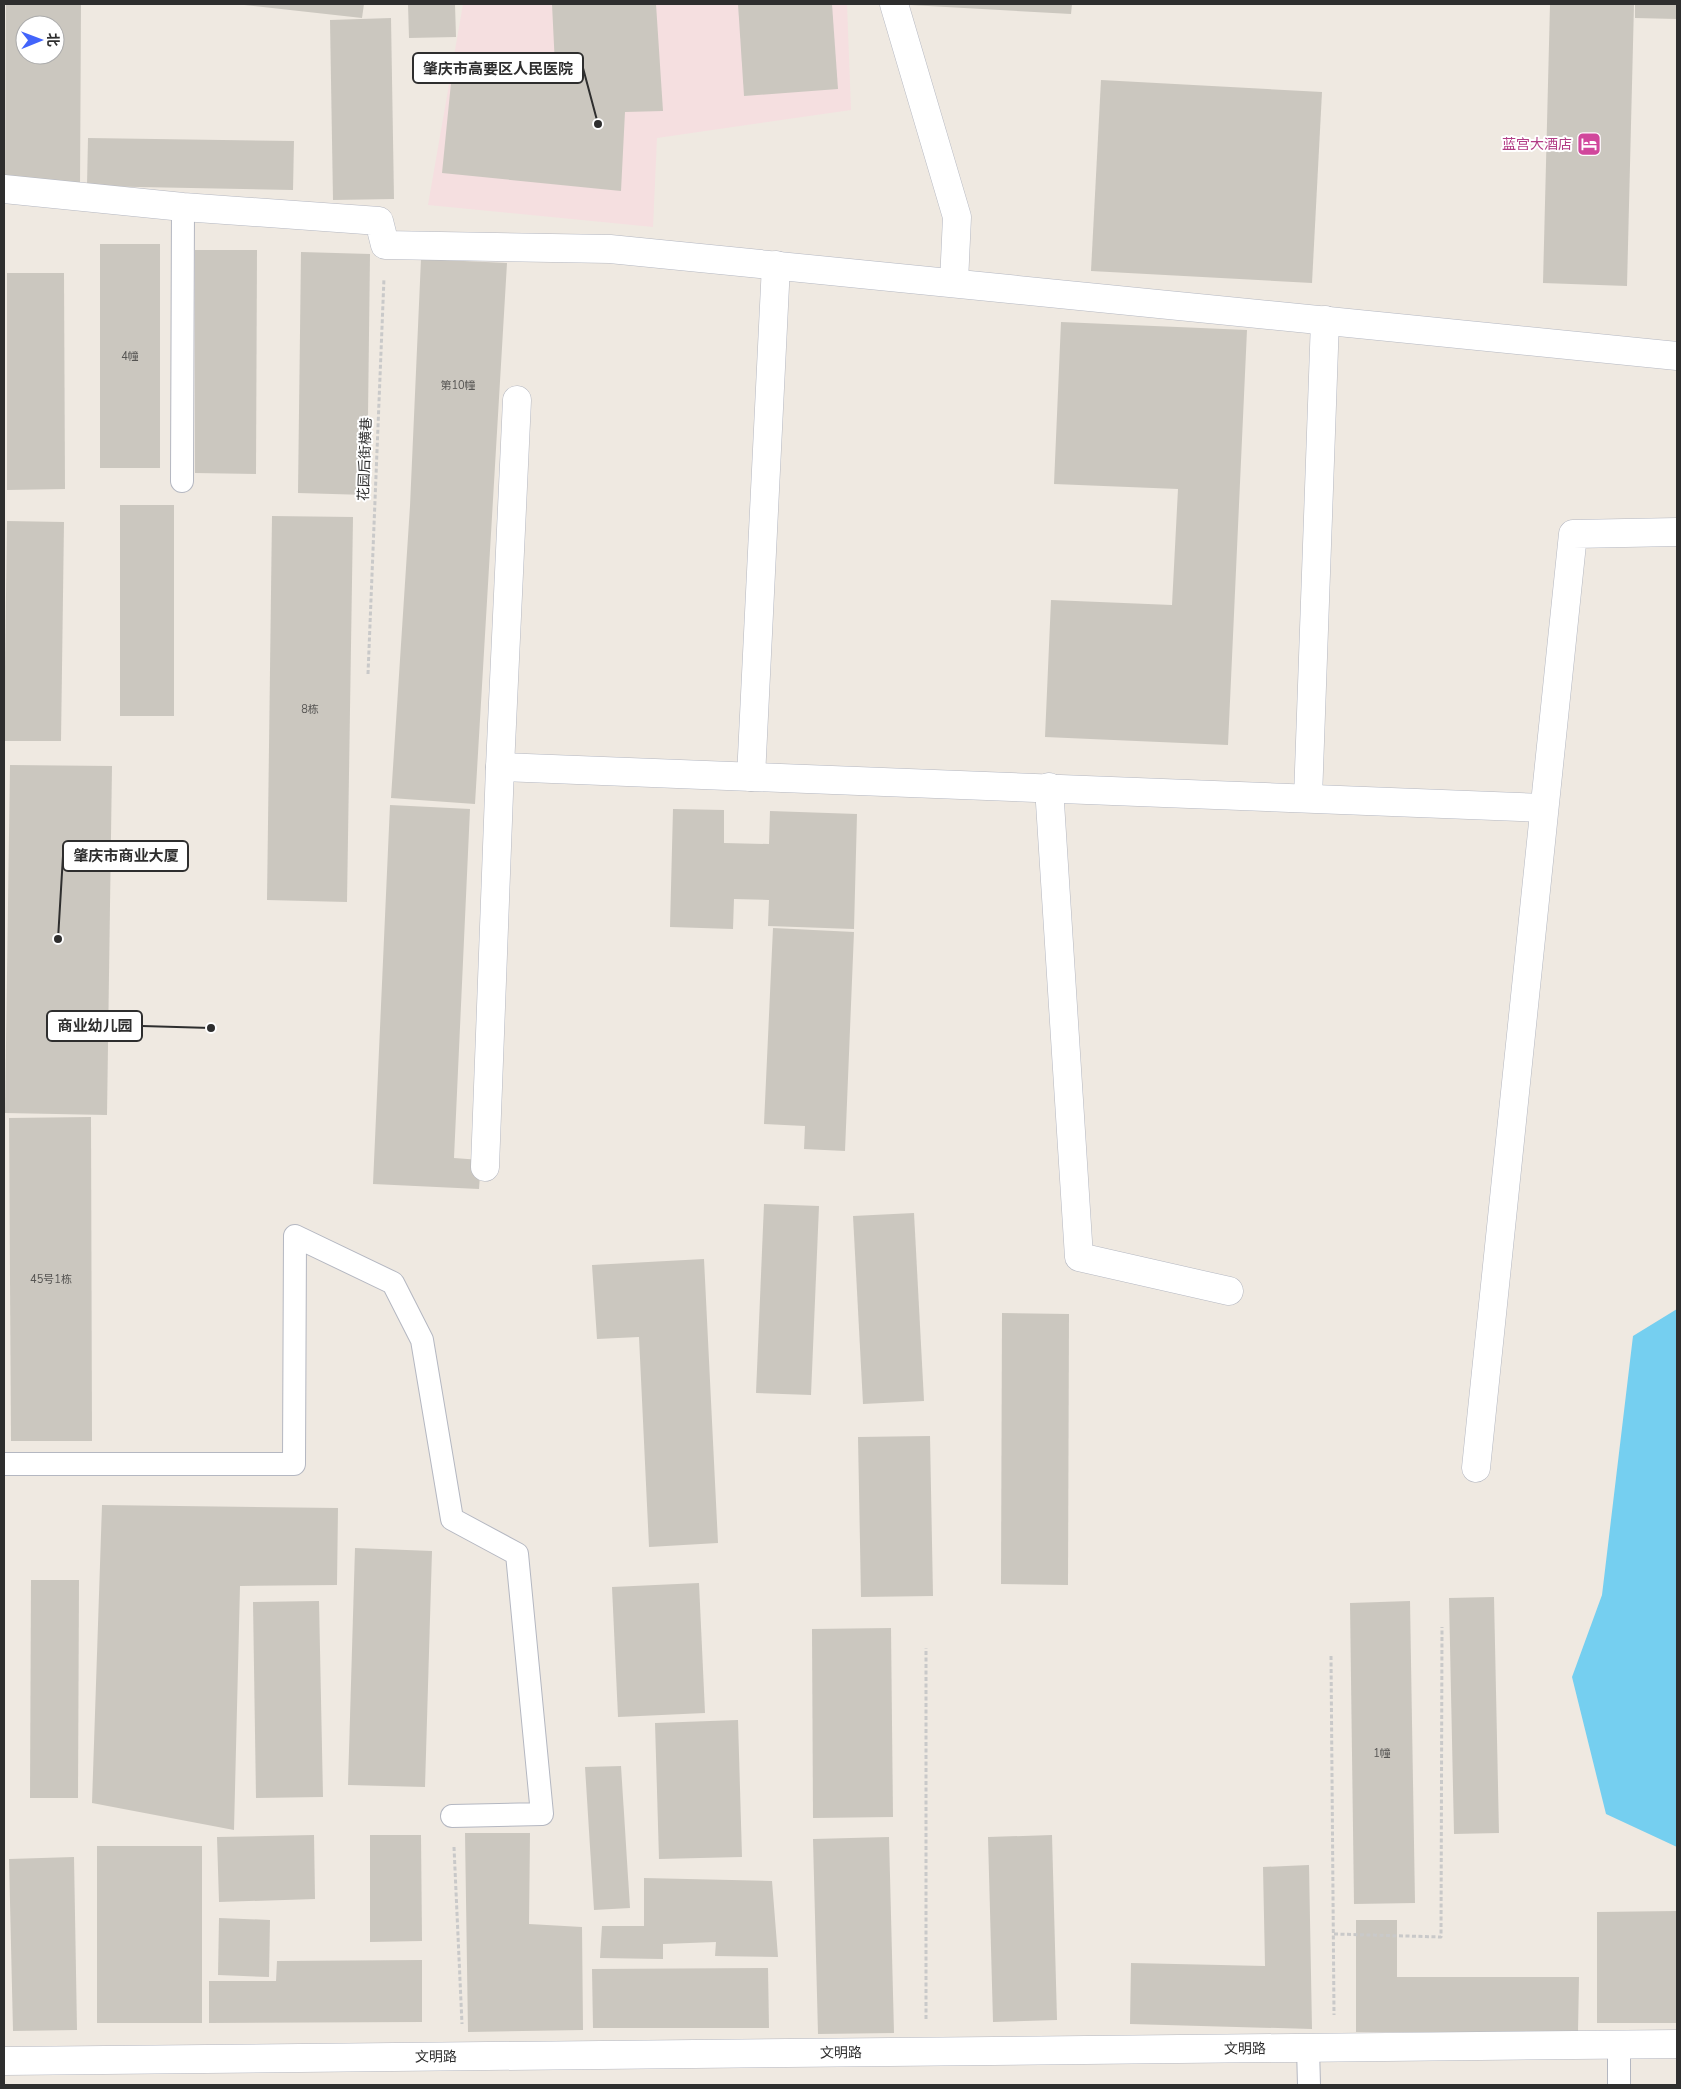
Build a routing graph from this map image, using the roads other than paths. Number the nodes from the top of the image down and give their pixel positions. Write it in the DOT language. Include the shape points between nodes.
graph roads {
  1 [pos="894,4"];
  2 [pos="4,189"];
  3 [pos="184,207"];
  4 [pos="776,265"];
  5 [pos="954,282"];
  6 [pos="1325,320"];
  7 [pos="1677,356"];
  8 [pos="517,400"];
  9 [pos="182,481"];
  10 [pos="1677,532"];
  11 [pos="500,767"];
  12 [pos="750,777"];
  13 [pos="1049,788"];
  14 [pos="1308,798"];
  15 [pos="1544,808"];
  16 [pos="486,1167"];
  17 [pos="1229,1291"];
  18 [pos="4,1464"];
  19 [pos="1476,1468"];
  20 [pos="452,1816"];
  21 [pos="1677,2044"];
  22 [pos="1619,2045"];
  23 [pos="1321,2048"];
  24 [pos="4,2061"];
  25 [pos="1309,2085"];
  26 [pos="1620,2085"];
  1 -- 5 [label="street" via="957,217"];
  2 -- 3 [label="street"];
  3 -- 4 [label="street" via="379,221 385,245 610,249"];
  3 -- 9 [label="lane"];
  4 -- 5 [label="street"];
  4 -- 12 [label="street"];
  5 -- 6 [label="street"];
  6 -- 7 [label="street"];
  6 -- 14 [label="street"];
  8 -- 11 [label="street"];
  10 -- 15 [label="street" via="1573,534"];
  11 -- 12 [label="street"];
  11 -- 16 [label="street"];
  12 -- 13 [label="street"];
  13 -- 14 [label="street"];
  13 -- 17 [label="street" via="1079,1258"];
  14 -- 15 [label="street"];
  15 -- 19 [label="street"];
  18 -- 20 [label="lane" via="294,1464 296,1236 393,1283 422,1340 452,1519 516,1554 542,1814"];
  21 -- 22 [label="street, 文明路"];
  22 -- 23 [label="street, 文明路"];
  22 -- 26 [label="lane"];
  23 -- 24 [label="street, 文明路"];
  23 -- 25 [label="lane"];
}
